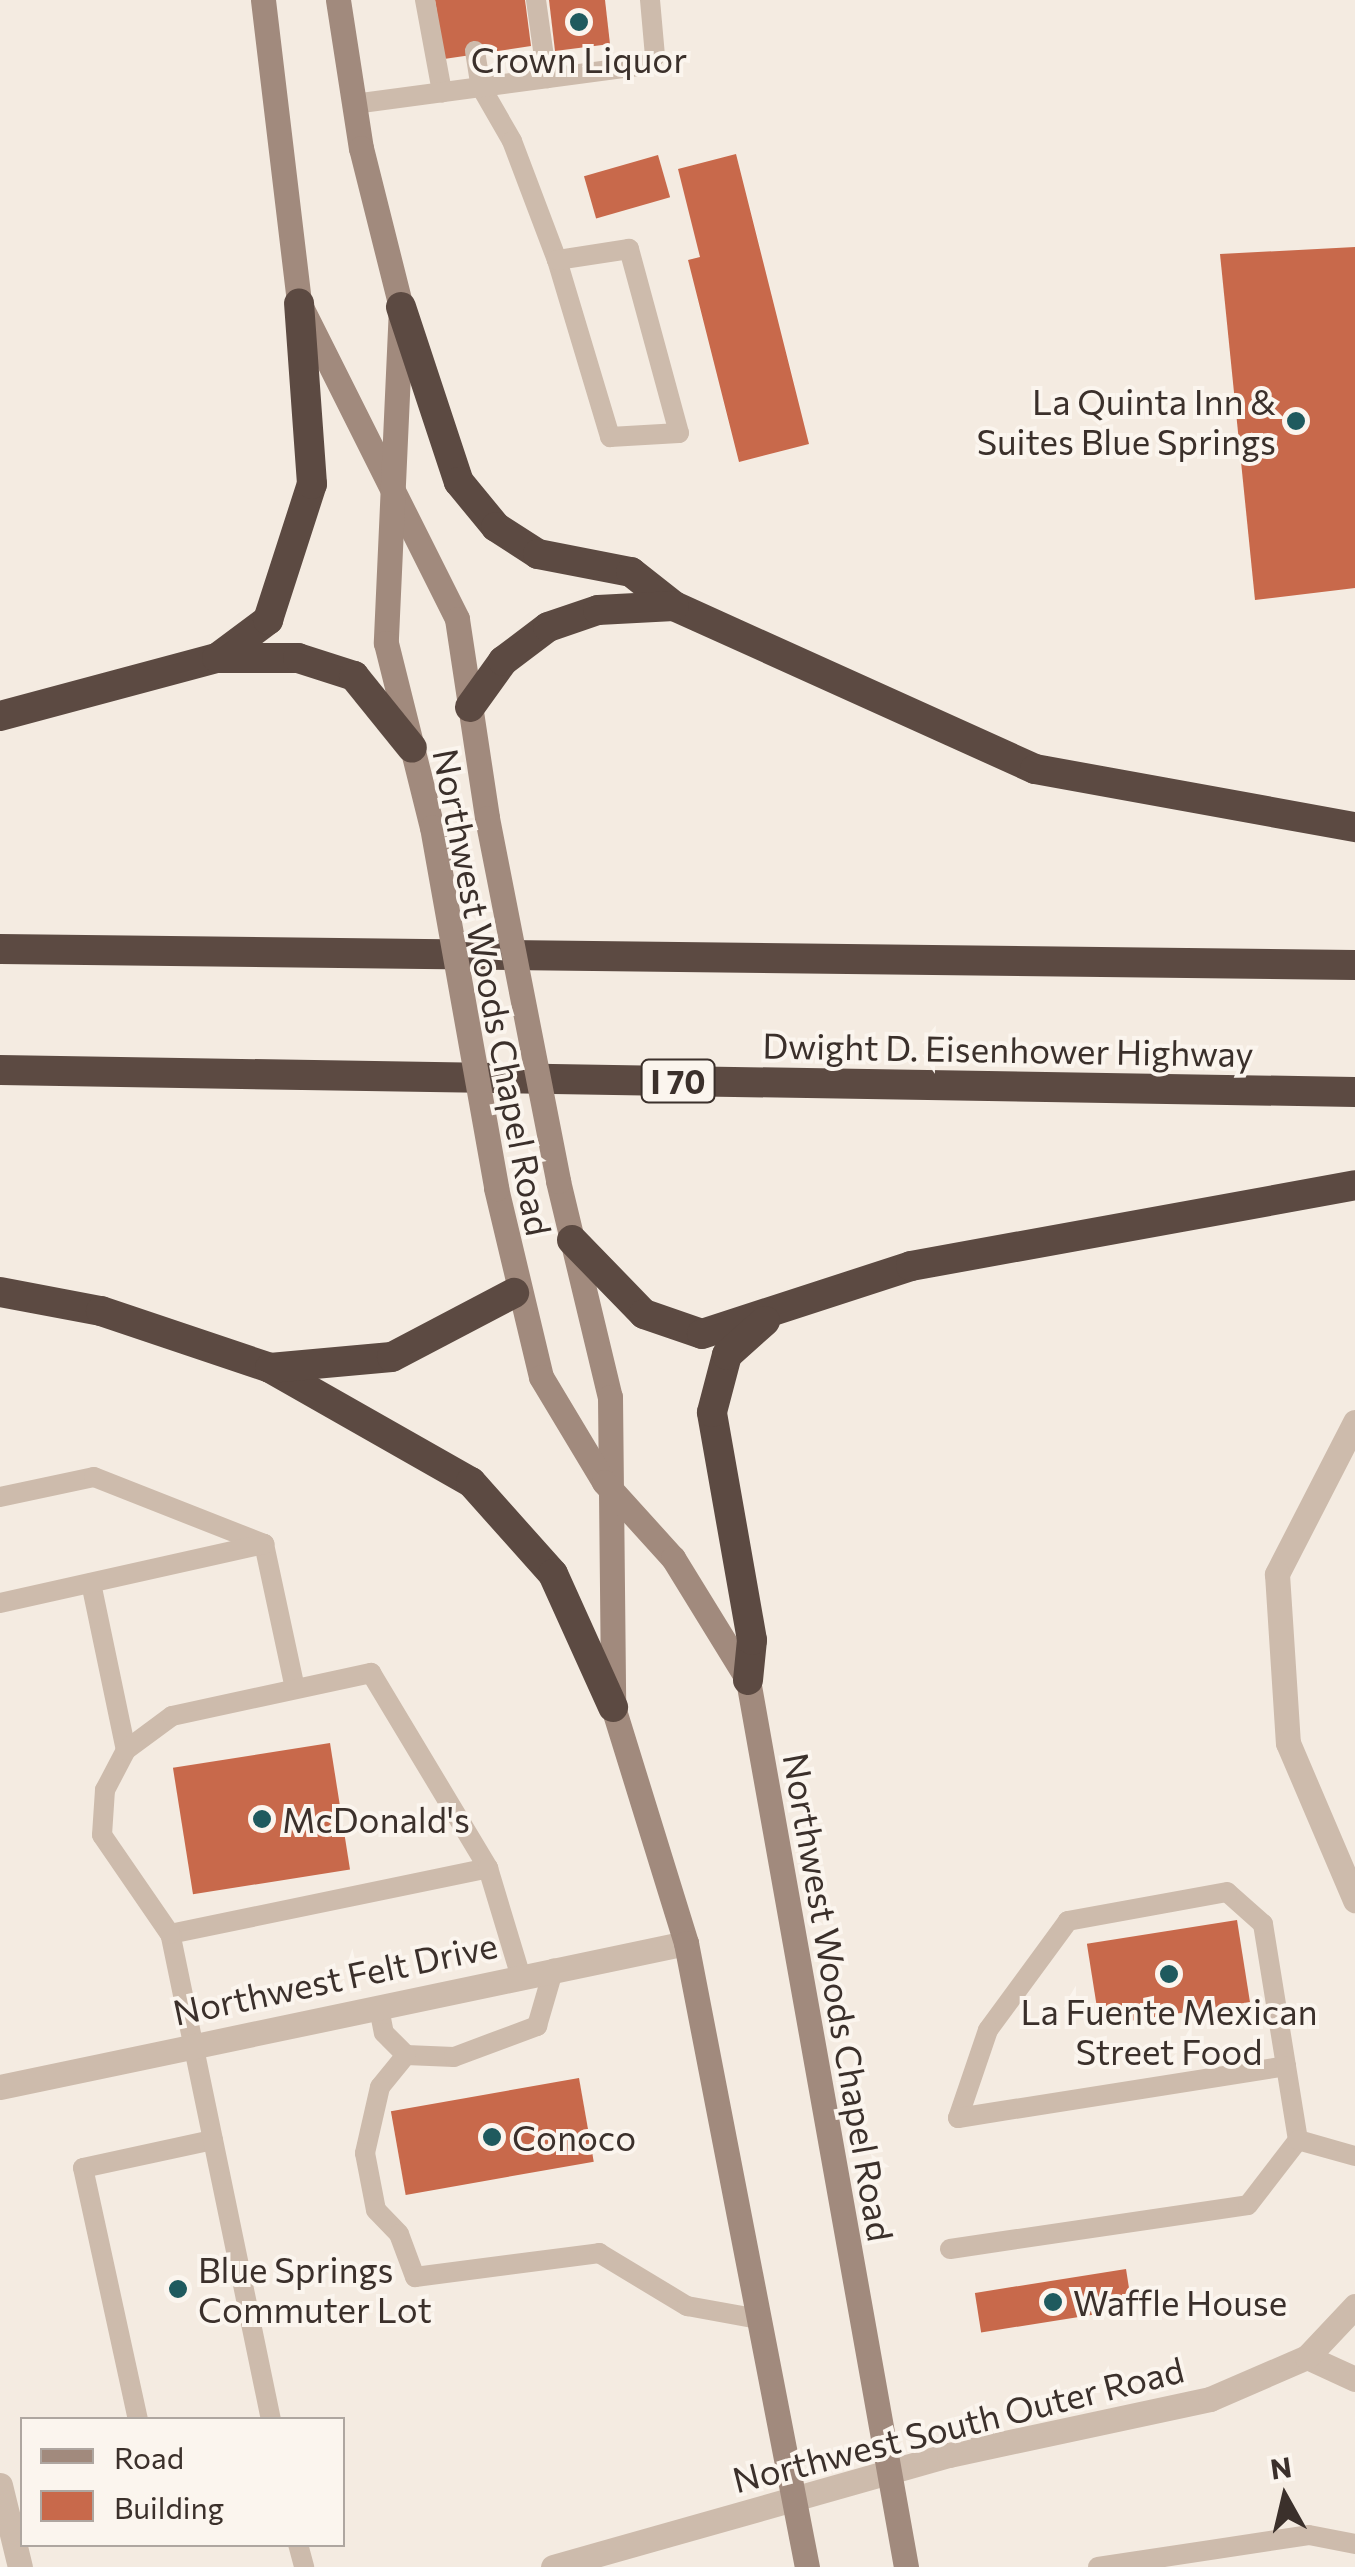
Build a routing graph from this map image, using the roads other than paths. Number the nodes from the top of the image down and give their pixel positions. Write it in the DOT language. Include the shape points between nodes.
graph roads {
  1 [pos="263,0"];
  2 [pos="338,0"];
  3 [pos="426,0"];
  4 [pos="536,0"];
  5 [pos="650,0"];
  6 [pos="475,51"];
  7 [pos="547,78"];
  8 [pos="481,87"];
  9 [pos="442,92"];
  10 [pos="354,104"];
  11 [pos="557,260"];
  12 [pos="299,303"];
  13 [pos="400,307"];
  14 [pos="394,496"];
  15 [pos="674,606"];
  16 [pos="217,658"];
  17 [pos="470,707"];
  18 [pos="0,716"];
  19 [pos="412,748"];
  20 [pos="1355,826"];
  21 [pos="0,949"];
  22 [pos="1355,965"];
  23 [pos="0,1070"];
  24 [pos="1355,1092"];
  25 [pos="1355,1184"];
  26 [pos="572,1240"];
  27 [pos="0,1292"];
  28 [pos="514,1292"];
  29 [pos="771,1316"];
  30 [pos="270,1368"];
  31 [pos="1355,1422"];
  32 [pos="604,1482"];
  33 [pos="0,1497"];
  34 [pos="264,1544"];
  35 [pos="91,1583"];
  36 [pos="0,1603"];
  37 [pos="748,1680"];
  38 [pos="295,1690"];
  39 [pos="613,1707"];
  40 [pos="126,1750"];
  41 [pos="488,1868"];
  42 [pos="1355,1900"];
  43 [pos="170,1934"];
  44 [pos="686,1943"];
  45 [pos="554,1968"];
  46 [pos="520,1974"];
  47 [pos="379,2008"];
  48 [pos="192,2045"];
  49 [pos="406,2055"];
  50 [pos="1286,2066"];
  51 [pos="0,2087"];
  52 [pos="213,2140"];
  53 [pos="1298,2140"];
  54 [pos="1355,2156"];
  55 [pos="950,2249"];
  56 [pos="1355,2306"];
  57 [pos="754,2318"];
  58 [pos="1307,2358"];
  59 [pos="1355,2379"];
  60 [pos="137,2417"];
  61 [pos="270,2417"];
  62 [pos="890,2471"];
  63 [pos="0,2485"];
  64 [pos="792,2498"];
  65 [pos="1355,2544"];
  66 [pos="20,2567"];
  67 [pos="553,2567"];
  68 [pos="808,2567"];
  69 [pos="906,2567"];
  70 [pos="1098,2567"];
  1 -- 12 [label="main road, Northwest Woods Chapel Road"];
  2 -- 10 [label="main road, Northwest Woods Chapel Road"];
  3 -- 9 [label="lane"];
  4 -- 7 [label="lane"];
  5 -- 7 [label="lane" via="655,56 647,65"];
  6 -- 8 [label="lane"];
  7 -- 8 [label="lane"];
  8 -- 9 [label="lane"];
  8 -- 11 [label="lane" via="512,141"];
  9 -- 10 [label="lane"];
  10 -- 13 [label="main road, Northwest Woods Chapel Road"];
  11 -- 11 [label="lane" via="610,436 679,433 629,249"];
  12 -- 14 [label="main road, Northwest Woods Chapel Road"];
  12 -- 16 [label="highway" via="312,484 268,620"];
  13 -- 14 [label="main road, Northwest Woods Chapel Road"];
  13 -- 15 [label="highway" via="444,454 496,527 576,567 631,572"];
  14 -- 17 [label="main road, Northwest Woods Chapel Road" via="457,619"];
  14 -- 19 [label="main road, Northwest Woods Chapel Road" via="386,644"];
  15 -- 17 [label="highway" via="598,610 548,627 503,661"];
  15 -- 20 [label="highway" via="1036,769"];
  16 -- 18 [label="highway"];
  16 -- 19 [label="highway" via="298,658 354,676"];
  17 -- 26 [label="main road, Northwest Woods Chapel Road, bridge"];
  19 -- 28 [label="main road, Northwest Woods Chapel Road, bridge" via="432,827"];
  21 -- 22 [label="highway"];
  23 -- 24 [label="highway, Dwight D. Eisenhower Highway / I 70"];
  25 -- 29 [label="highway" via="911,1266"];
  26 -- 29 [label="highway" via="644,1314 702,1334"];
  26 -- 32 [label="main road, Northwest Woods Chapel Road" via="610,1396"];
  27 -- 30 [label="highway" via="100,1311"];
  28 -- 30 [label="highway" via="392,1358"];
  28 -- 32 [label="main road, Northwest Woods Chapel Road" via="541,1377"];
  29 -- 37 [label="highway" via="727,1354 712,1412 752,1640"];
  30 -- 39 [label="highway" via="472,1482 554,1574"];
  31 -- 42 [label="street" via="1278,1574 1288,1743"];
  32 -- 37 [label="main road, Northwest Woods Chapel Road" via="674,1558"];
  32 -- 39 [label="main road, Northwest Woods Chapel Road"];
  33 -- 34 [label="lane" via="94,1477"];
  34 -- 35 [label="lane"];
  34 -- 38 [label="lane"];
  35 -- 36 [label="lane"];
  35 -- 40 [label="lane"];
  37 -- 62 [label="main road, Northwest Woods Chapel Road"];
  38 -- 40 [label="lane" via="172,1716"];
  38 -- 41 [label="lane" via="371,1673"];
  39 -- 44 [label="main road, Northwest Woods Chapel Road"];
  40 -- 43 [label="lane" via="105,1790 102,1835"];
  41 -- 43 [label="lane"];
  41 -- 46 [label="lane"];
  43 -- 48 [label="lane"];
  44 -- 45 [label="street, Northwest Felt Drive"];
  44 -- 57 [label="main road, Northwest Woods Chapel Road"];
  45 -- 46 [label="street, Northwest Felt Drive"];
  45 -- 49 [label="lane" via="537,2026 454,2057"];
  46 -- 47 [label="street, Northwest Felt Drive"];
  47 -- 48 [label="street, Northwest Felt Drive"];
  47 -- 49 [label="lane" via="384,2033"];
  48 -- 51 [label="street, Northwest Felt Drive"];
  48 -- 52 [label="lane"];
  49 -- 57 [label="lane" via="380,2087 366,2154 376,2210 399,2234 414,2277 599,2253 687,2306"];
  50 -- 50 [label="lane" via="958,2118 988,2030 1068,1921 1227,1892 1264,1924"];
  50 -- 53 [label="lane"];
  52 -- 60 [label="lane" via="83,2168"];
  52 -- 61 [label="lane"];
  53 -- 54 [label="lane"];
  53 -- 55 [label="lane" via="1248,2205"];
  56 -- 58 [label="street, Northwest South Outer Road"];
  57 -- 64 [label="main road, Northwest Woods Chapel Road"];
  58 -- 59 [label="street"];
  58 -- 62 [label="street, Northwest South Outer Road" via="1210,2399"];
  62 -- 64 [label="street, Northwest South Outer Road"];
  62 -- 69 [label="main road, Northwest Woods Chapel Road"];
  63 -- 66 [label="street"];
  64 -- 67 [label="street, Northwest South Outer Road"];
  64 -- 68 [label="main road, Northwest Woods Chapel Road"];
  65 -- 70 [label="lane" via="1309,2535"];
}
